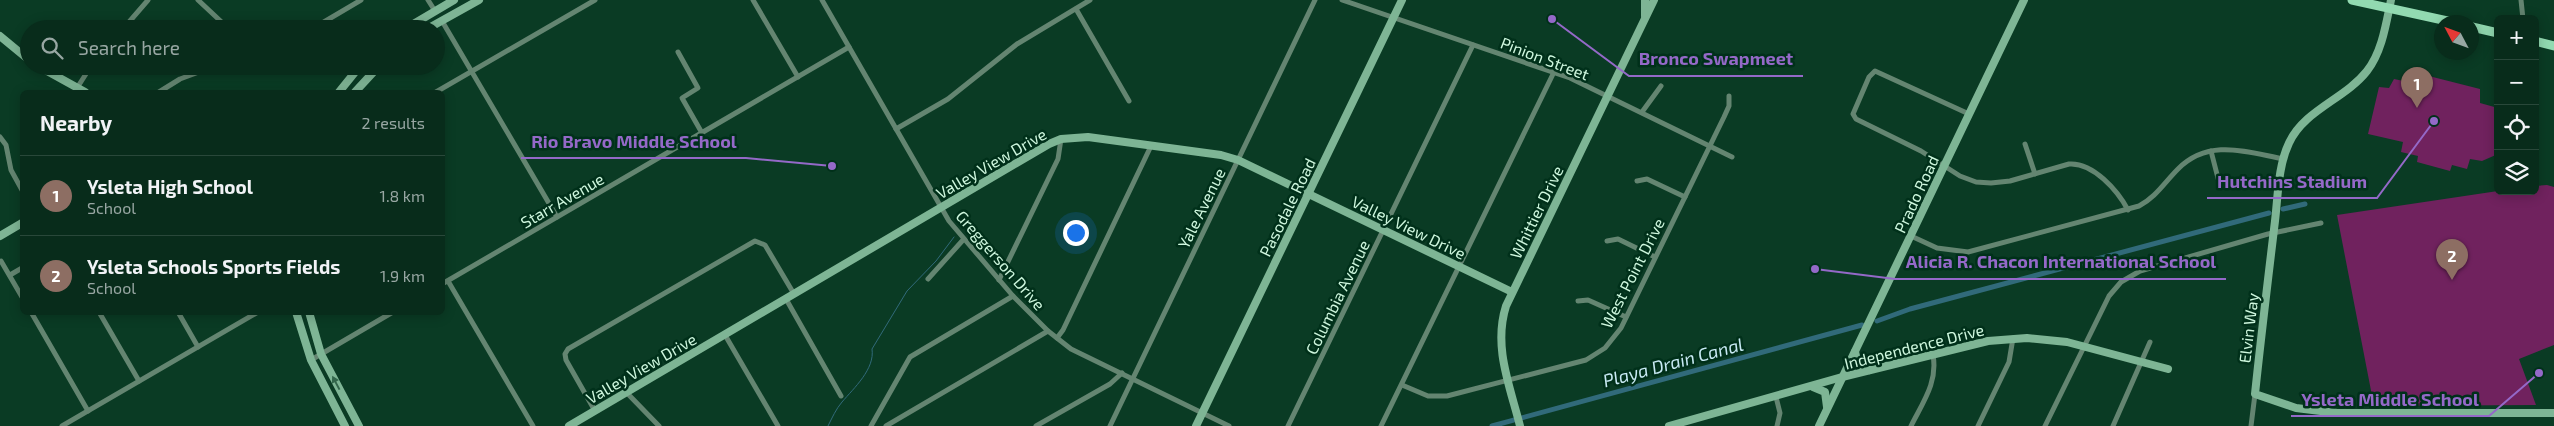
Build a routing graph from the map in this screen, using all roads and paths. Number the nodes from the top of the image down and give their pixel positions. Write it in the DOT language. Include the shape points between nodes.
graph roads {
  1 [pos="148,0"];
  2 [pos="198,0"];
  3 [pos="361,0"];
  4 [pos="428,0"];
  5 [pos="454,0"];
  6 [pos="479,0"];
  7 [pos="595,0"];
  8 [pos="753,0"];
  9 [pos="822,0"];
  10 [pos="1090,0"];
  11 [pos="1316,0"];
  12 [pos="1342,0"];
  13 [pos="1402,0"];
  14 [pos="1645,0"];
  15 [pos="1654,0"];
  16 [pos="2024,0"];
  17 [pos="2352,0"];
  18 [pos="2521,0"];
  19 [pos="2390,4"];
  20 [pos="1076,9"];
  21 [pos="435,11"];
  22 [pos="2523,15"];
  23 [pos="1394,17"];
  24 [pos="2434,17"];
  25 [pos="1645,18"];
  26 [pos="131,20"];
  27 [pos="219,20"];
  28 [pos="327,20"];
  29 [pos="420,20"];
  30 [pos="444,20"];
  31 [pos="445,26"];
  32 [pos="2479,29"];
  33 [pos="2494,32"];
  34 [pos="0,36"];
  35 [pos="2539,42"];
  36 [pos="1474,45"];
  37 [pos="2554,46"];
  38 [pos="849,47"];
  39 [pos="678,52"];
  40 [pos="20,53"];
  41 [pos="472,72"];
  42 [pos="1554,72"];
  43 [pos="54,75"];
  44 [pos="87,75"];
  45 [pos="191,75"];
  46 [pos="353,75"];
  47 [pos="370,75"];
  48 [pos="798,77"];
  49 [pos="1660,86"];
  50 [pos="81,90"];
  51 [pos="161,90"];
  52 [pos="341,90"];
  53 [pos="357,90"];
  54 [pos="440,90"];
  55 [pos="1607,96"];
  56 [pos="1729,96"];
  57 [pos="1129,101"];
  58 [pos="1642,112"];
  59 [pos="1969,114"];
  60 [pos="896,129"];
  61 [pos="702,133"];
  62 [pos="0,137"];
  63 [pos="1060,139"];
  64 [pos="2025,144"];
  65 [pos="1709,145"];
  66 [pos="1151,146"];
  67 [pos="2211,151"];
  68 [pos="1732,157"];
  69 [pos="2284,159"];
  70 [pos="1238,160"];
  71 [pos="1944,168"];
  72 [pos="2035,174"];
  73 [pos="1637,181"];
  74 [pos="2219,182"];
  75 [pos="20,186"];
  76 [pos="1308,194"];
  77 [pos="1684,197"];
  78 [pos="941,208"];
  79 [pos="2128,210"];
  80 [pos="557,217"];
  81 [pos="2321,223"];
  82 [pos="20,224"];
  83 [pos="1383,230"];
  84 [pos="2273,234"];
  85 [pos="0,236"];
  86 [pos="1912,236"];
  87 [pos="963,240"];
  88 [pos="1607,241"];
  89 [pos="1655,257"];
  90 [pos="1,261"];
  91 [pos="1459,266"];
  92 [pos="20,269"];
  93 [pos="10,275"];
  94 [pos="928,279"];
  95 [pos="999,280"];
  96 [pos="445,282"];
  97 [pos="1512,292"];
  98 [pos="20,293"];
  99 [pos="794,294"];
  100 [pos="1013,296"];
  101 [pos="786,299"];
  102 [pos="1578,301"];
  103 [pos="33,315"];
  104 [pos="101,315"];
  105 [pos="180,315"];
  106 [pos="253,315"];
  107 [pos="297,315"];
  108 [pos="310,315"];
  109 [pos="388,315"];
  110 [pos="1626,317"];
  111 [pos="1048,331"];
  112 [pos="725,335"];
  113 [pos="1057,338"];
  114 [pos="2012,338"];
  115 [pos="2150,342"];
  116 [pos="2084,345"];
  117 [pos="198,347"];
  118 [pos="1855,352"];
  119 [pos="321,354"];
  120 [pos="1933,354"];
  121 [pos="311,360"];
  122 [pos="2142,361"];
  123 [pos="2168,369"];
  124 [pos="1869,370"];
  125 [pos="1122,373"];
  126 [pos="1133,378"];
  127 [pos="1842,378"];
  128 [pos="1507,380"];
  129 [pos="139,381"];
  130 [pos="1402,385"];
  131 [pos="1811,387"];
  132 [pos="626,392"];
  133 [pos="2255,394"];
  134 [pos="841,396"];
  135 [pos="1776,397"];
  136 [pos="1828,407"];
  137 [pos="88,410"];
  138 [pos="595,411"];
  139 [pos="1203,413"];
  140 [pos="2554,413"];
  141 [pos="62,426"];
  142 [pos="345,426"];
  143 [pos="359,426"];
  144 [pos="533,426"];
  145 [pos="569,426"];
  146 [pos="658,426"];
  147 [pos="778,426"];
  148 [pos="871,426"];
  149 [pos="886,426"];
  150 [pos="1036,426"];
  151 [pos="1110,426"];
  152 [pos="1196,426"];
  153 [pos="1229,426"];
  154 [pos="1288,426"];
  155 [pos="1381,426"];
  156 [pos="1520,426"];
  157 [pos="1669,426"];
  158 [pos="1777,426"];
  159 [pos="1819,426"];
  160 [pos="1911,426"];
  161 [pos="1978,426"];
  162 [pos="2045,426"];
  163 [pos="2113,426"];
  164 [pos="2251,426"];
  1 -- 26 [label="street"];
  2 -- 27 [label="street"];
  3 -- 28 [label="street"];
  4 -- 21 [label="street"];
  5 -- 21 [label="street"];
  6 -- 30 [label="street"];
  7 -- 41 [label="street"];
  8 -- 48 [label="street"];
  9 -- 38 [label="street, Greggerson Drive"];
  10 -- 20 [label="street"];
  11 -- 70 [label="street, Yale Avenue"];
  12 -- 23 [label="street, Pinion Street"];
  13 -- 23 [label="street, Pasodale Road"];
  14 -- 25 [label="street, Whittier Drive"];
  15 -- 25 [label="street, Whittier Drive"];
  16 -- 59 [label="street, Prado Road"];
  17 -- 19 [label="main road"];
  18 -- 22 [label="street"];
  19 -- 24 [label="main road"];
  19 -- 69 [label="street, Elvin Way" via="2380,46 2367,71 2302,125 2289,142"];
  20 -- 57 [label="street"];
  20 -- 60 [label="street" via="1018,44 948,99"];
  21 -- 29 [label="street"];
  23 -- 36 [label="street, Pinion Street"];
  23 -- 76 [label="street, Pasodale Road"];
  25 -- 55 [label="street, Whittier Drive"];
  31 -- 41 [label="street"];
  32 -- 33 [label="main road"];
  34 -- 40 [label="street"];
  35 -- 37 [label="main road"];
  36 -- 42 [label="street, Pinion Street"];
  36 -- 83 [label="street, Columbia Avenue"];
  38 -- 48 [label="street, Starr Avenue"];
  38 -- 60 [label="street, Greggerson Drive"];
  39 -- 61 [label="street" via="698,88 682,98"];
  41 -- 54 [label="street"];
  41 -- 80 [label="street"];
  42 -- 55 [label="street, Pinion Street"];
  42 -- 91 [label="street"];
  43 -- 50 [label="street"];
  44 -- 50 [label="street"];
  45 -- 51 [label="street"];
  46 -- 52 [label="street"];
  47 -- 53 [label="street"];
  48 -- 61 [label="street, Starr Avenue"];
  49 -- 58 [label="street"];
  55 -- 58 [label="street, Pinion Street"];
  55 -- 97 [label="street, Whittier Drive"];
  56 -- 65 [label="street, West Point Drive" via="1726,111"];
  58 -- 65 [label="street, Pinion Street"];
  59 -- 71 [label="street, Prado Road"];
  59 -- 71 [label="street" via="1878,71 1869,77 1854,108 1856,119 1921,151"];
  60 -- 78 [label="street, Greggerson Drive"];
  61 -- 80 [label="street, Starr Avenue"];
  62 -- 75 [label="street" via="6,145 11,170"];
  63 -- 66 [label="street, Valley View Drive" via="1088,137"];
  63 -- 78 [label="street, Valley View Drive"];
  63 -- 95 [label="street" via="1058,158"];
  64 -- 72 [label="street"];
  65 -- 68 [label="street, Pinion Street"];
  65 -- 77 [label="street, West Point Drive"];
  66 -- 70 [label="street, Valley View Drive"];
  66 -- 113 [label="street"];
  67 -- 69 [label="street" via="2228,148"];
  67 -- 74 [label="street"];
  67 -- 79 [label="street" via="2190,159 2151,199"];
  69 -- 84 [label="street, Elvin Way"];
  70 -- 76 [label="street, Valley View Drive"];
  70 -- 126 [label="street, Yale Avenue"];
  71 -- 72 [label="street" via="1967,179 1991,183"];
  71 -- 86 [label="street, Prado Road"];
  72 -- 79 [label="street" via="2077,164 2112,186"];
  73 -- 77 [label="street" via="1647,179"];
  76 -- 83 [label="street, Valley View Drive"];
  76 -- 139 [label="street, Pasodale Road"];
  77 -- 89 [label="street, West Point Drive"];
  78 -- 87 [label="street, Greggerson Drive"];
  78 -- 99 [label="street, Valley View Drive"];
  79 -- 86 [label="street" via="1968,252 1937,248"];
  80 -- 96 [label="street, Starr Avenue"];
  81 -- 84 [label="street"];
  82 -- 85 [label="street"];
  83 -- 91 [label="street, Valley View Drive"];
  83 -- 154 [label="street, Columbia Avenue"];
  84 -- 116 [label="street" via="2129,276 2109,296"];
  84 -- 133 [label="street, Elvin Way"];
  86 -- 118 [label="street, Prado Road"];
  87 -- 94 [label="street"];
  87 -- 95 [label="street, Greggerson Drive"];
  88 -- 89 [label="street" via="1618,239"];
  89 -- 110 [label="street, West Point Drive"];
  90 -- 93 [label="street"];
  91 -- 97 [label="street, Valley View Drive"];
  91 -- 130 [label="street"];
  92 -- 93 [label="street"];
  93 -- 98 [label="street"];
  95 -- 100 [label="street, Greggerson Drive"];
  96 -- 144 [label="street"];
  97 -- 128 [label="street, Whittier Drive" via="1501,322 1500,342"];
  99 -- 101 [label="street, Valley View Drive"];
  99 -- 138 [label="street" via="765,245 755,241 568,349 566,360"];
  100 -- 111 [label="street, Greggerson Drive"];
  100 -- 148 [label="street" via="910,357"];
  101 -- 112 [label="street, Valley View Drive"];
  101 -- 134 [label="street"];
  102 -- 110 [label="street" via="1588,300"];
  103 -- 137 [label="street"];
  104 -- 129 [label="street"];
  105 -- 117 [label="street"];
  106 -- 117 [label="street"];
  107 -- 121 [label="street"];
  108 -- 119 [label="street"];
  109 -- 119 [label="street"];
  110 -- 128 [label="street, West Point Drive" via="1614,338 1596,355"];
  111 -- 113 [label="street, Greggerson Drive"];
  111 -- 149 [label="street"];
  112 -- 132 [label="street, Valley View Drive"];
  112 -- 147 [label="street"];
  113 -- 125 [label="street, Greggerson Drive" via="1071,349"];
  114 -- 116 [label="street, Independence Drive"];
  114 -- 120 [label="street, Independence Drive"];
  114 -- 161 [label="street" via="2009,362"];
  115 -- 122 [label="street"];
  116 -- 122 [label="street, Independence Drive"];
  116 -- 162 [label="street"];
  117 -- 129 [label="street"];
  118 -- 124 [label="street" via="1858,364"];
  118 -- 127 [label="street, Prado Road"];
  119 -- 121 [label="street"];
  143 -- 119 [label="street, one-way"];
  120 -- 124 [label="street, Independence Drive"];
  120 -- 160 [label="street" via="1934,379"];
  121 -- 142 [label="street"];
  122 -- 123 [label="street, Independence Drive"];
  122 -- 163 [label="street"];
  124 -- 127 [label="street, Independence Drive"];
  125 -- 126 [label="street, Greggerson Drive"];
  125 -- 150 [label="street" via="1110,384"];
  126 -- 139 [label="street, Greggerson Drive"];
  126 -- 151 [label="street, Yale Avenue"];
  127 -- 131 [label="street, Independence Drive"];
  127 -- 136 [label="street, Prado Road"];
  128 -- 130 [label="street, West Point Drive" via="1447,396 1428,396"];
  128 -- 156 [label="street, Whittier Drive"];
  129 -- 137 [label="street"];
  130 -- 155 [label="street"];
  131 -- 135 [label="street, Independence Drive"];
  131 -- 136 [label="street" via="1825,392"];
  132 -- 138 [label="street, Valley View Drive"];
  132 -- 146 [label="street"];
  133 -- 140 [label="street" via="2296,408 2337,413"];
  133 -- 164 [label="street, Elvin Way"];
  135 -- 157 [label="street, Independence Drive"];
  135 -- 158 [label="street" via="1780,413"];
  136 -- 159 [label="street, Prado Road"];
  137 -- 141 [label="street"];
  138 -- 145 [label="street, Valley View Drive"];
  139 -- 152 [label="street, Pasodale Road"];
  139 -- 153 [label="street, Greggerson Drive"];
}
